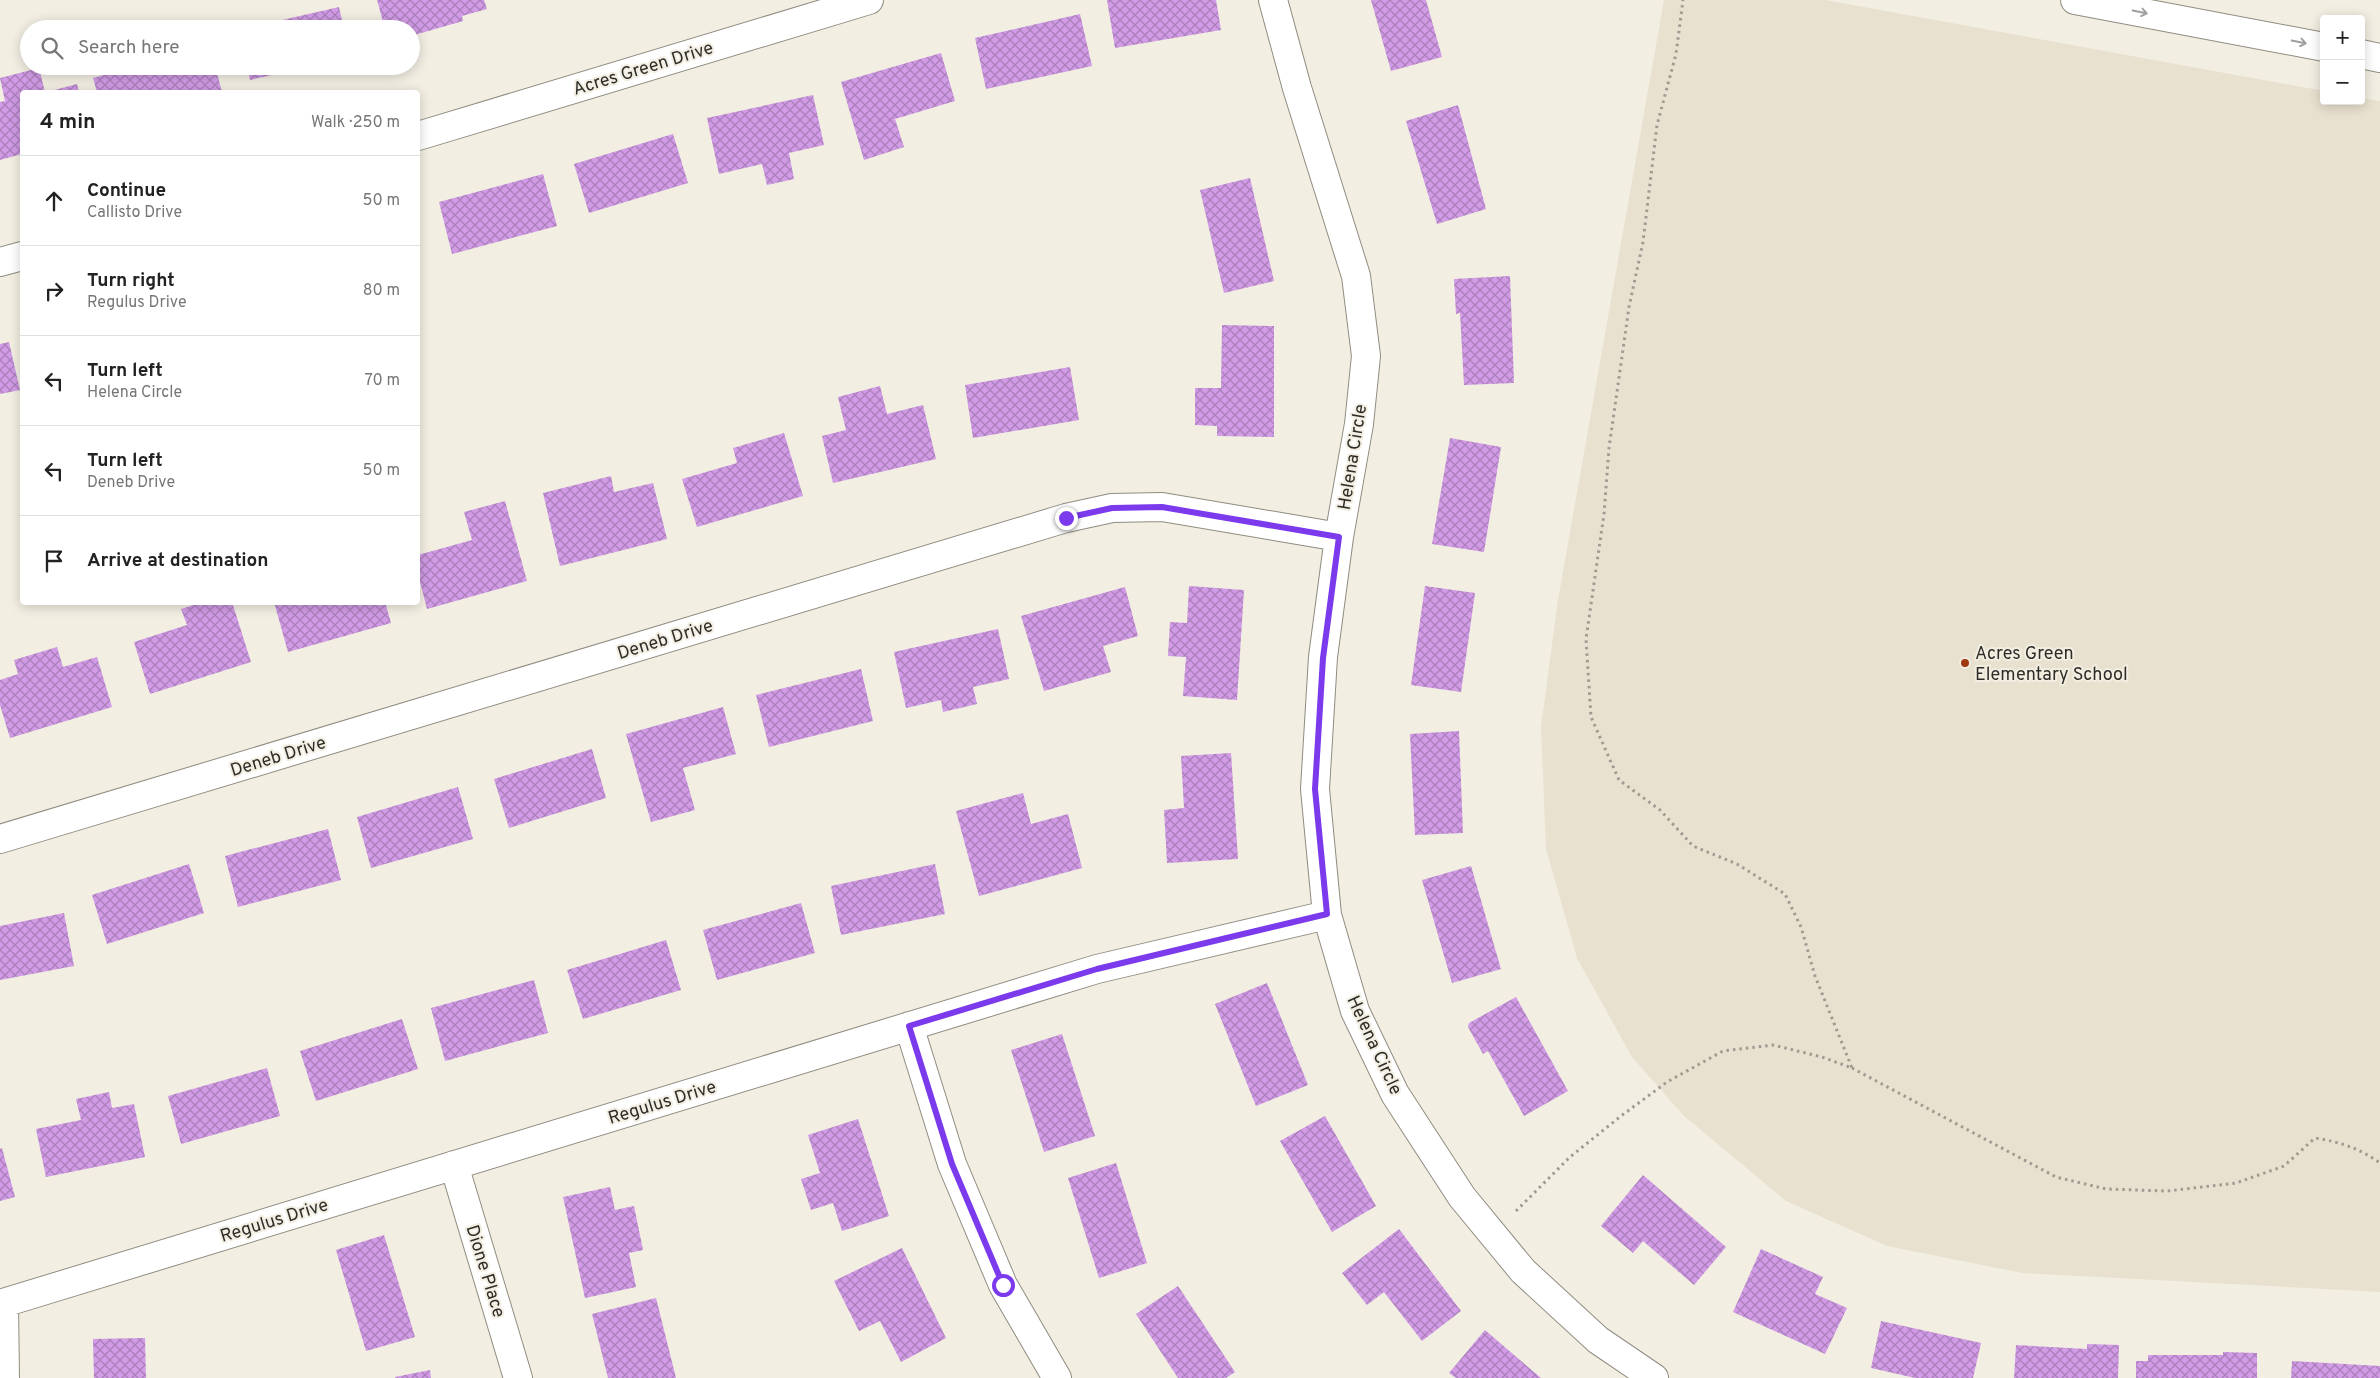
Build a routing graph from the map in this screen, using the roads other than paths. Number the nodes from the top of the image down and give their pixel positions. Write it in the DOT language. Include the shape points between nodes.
graph roads {
  1 [pos="869,0"];
  2 [pos="1272,0"];
  3 [pos="2075,0"];
  4 [pos="2320,46"];
  5 [pos="2365,55"];
  6 [pos="2380,58"];
  7 [pos="420,135"];
  8 [pos="20,257"];
  9 [pos="0,262"];
  10 [pos="1339,537"];
  11 [pos="0,839"];
  12 [pos="1327,914"];
  13 [pos="909,1026"];
  14 [pos="454,1165"];
  15 [pos="2,1304"];
  16 [pos="5,1378"];
  17 [pos="518,1378"];
  18 [pos="1057,1378"];
  19 [pos="1654,1378"];
  1 -- 7 [label="street, Acres Green Drive"];
  2 -- 10 [label="street, Helena Circle" via="1356,276 1366,356 1359,424"];
  3 -- 4 [label="street, one-way"];
  5 -- 6 [label="street"];
  8 -- 9 [label="street"];
  10 -- 11 [label="street, Deneb Drive" via="1162,507 1112,508 1066,518"];
  10 -- 12 [label="street, Helena Circle" via="1323,658 1315,789"];
  12 -- 13 [label="street, Regulus Drive" via="1097,969"];
  12 -- 19 [label="street, Helena Circle" via="1355,1011 1395,1094 1462,1197 1523,1271 1598,1340"];
  13 -- 14 [label="street, Regulus Drive"];
  13 -- 18 [label="street" via="952,1164 981,1233 1003,1285"];
  14 -- 15 [label="street, Regulus Drive"];
  14 -- 17 [label="street, Dione Place"];
  15 -- 16 [label="street"];
}
